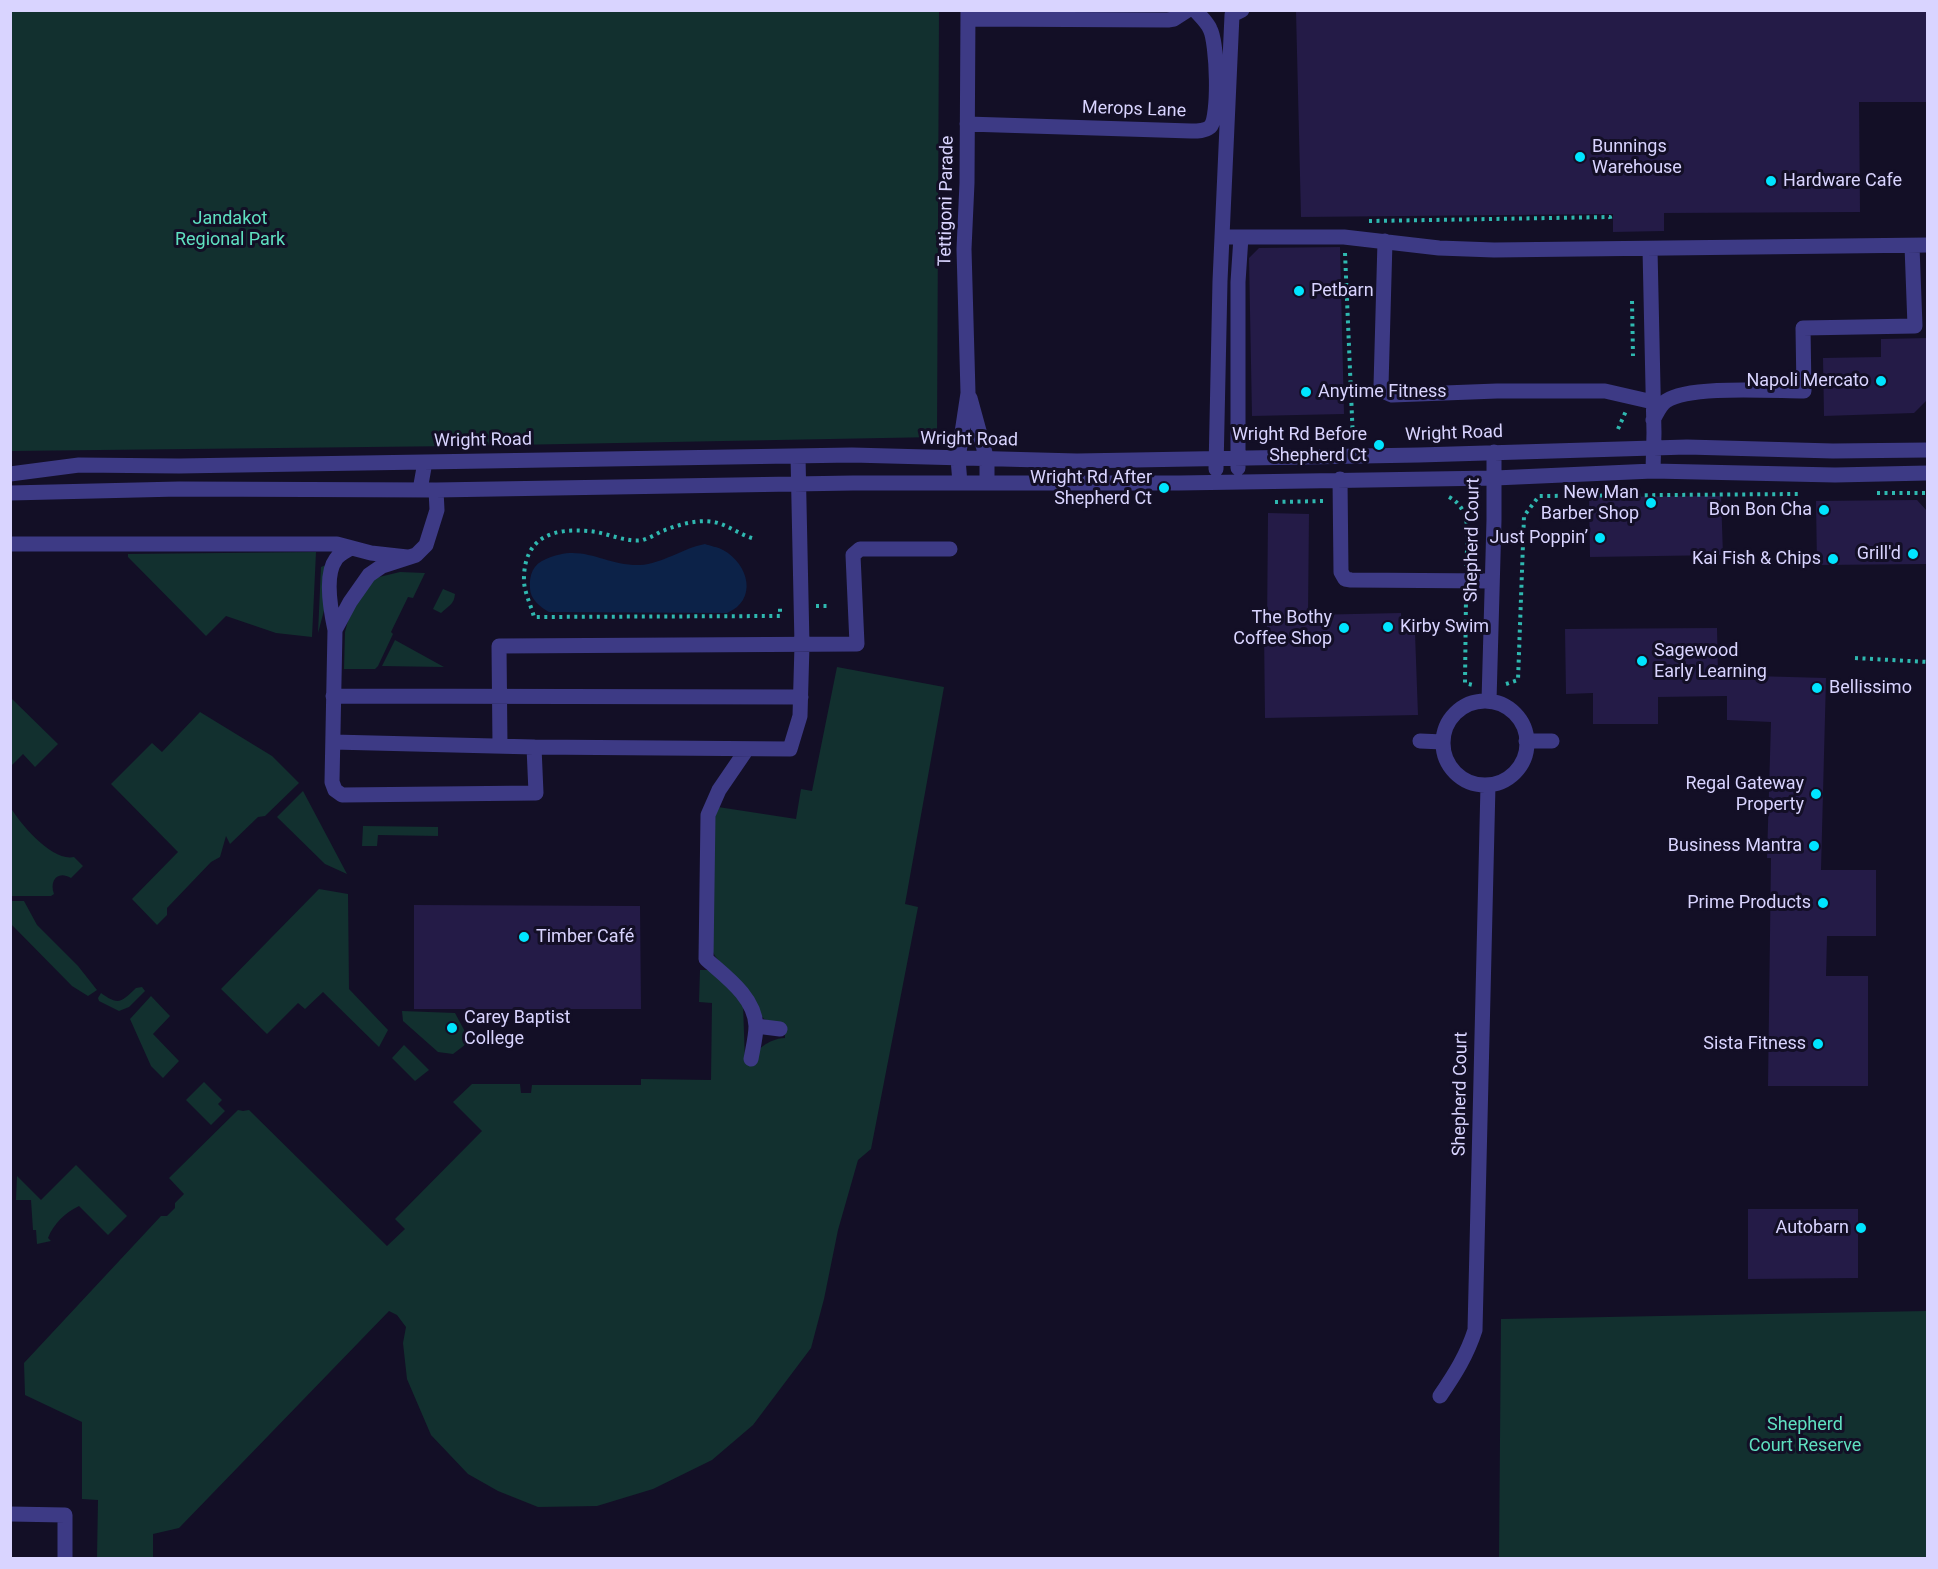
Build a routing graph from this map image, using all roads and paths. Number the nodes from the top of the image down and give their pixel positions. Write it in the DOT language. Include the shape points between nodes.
graph roads {
  1 [pos="1188,10"];
  2 [pos="1195,10"];
  3 [pos="1242,10"];
  4 [pos="968,15"];
  5 [pos="967,124"];
  6 [pos="1366,221"];
  7 [pos="1611,224"];
  8 [pos="1223,237"];
  9 [pos="1241,237"];
  10 [pos="1385,241"];
  11 [pos="1928,245"];
  12 [pos="1344,246"];
  13 [pos="1912,246"];
  14 [pos="1650,249"];
  15 [pos="968,393"];
  16 [pos="1653,402"];
  17 [pos="1628,406"];
  18 [pos="1653,420"];
  19 [pos="1618,429"];
  20 [pos="1353,444"];
  21 [pos="1654,447"];
  22 [pos="1928,450"];
  23 [pos="1494,452"];
  24 [pos="1833,452"];
  25 [pos="798,456"];
  26 [pos="958,459"];
  27 [pos="1216,459"];
  28 [pos="1237,459"];
  29 [pos="987,460"];
  30 [pos="425,462"];
  31 [pos="1653,471"];
  32 [pos="1928,473"];
  33 [pos="10,474"];
  34 [pos="1835,475"];
  35 [pos="1495,478"];
  36 [pos="1340,479"];
  37 [pos="1239,481"];
  38 [pos="1216,482"];
  39 [pos="960,483"];
  40 [pos="987,483"];
  41 [pos="799,484"];
  42 [pos="420,490"];
  43 [pos="436,490"];
  44 [pos="10,493"];
  45 [pos="1928,493"];
  46 [pos="1441,494"];
  47 [pos="1808,494"];
  48 [pos="1868,494"];
  49 [pos="1340,500"];
  50 [pos="1275,502"];
  51 [pos="752,537"];
  52 [pos="10,544"];
  53 [pos="351,548"];
  54 [pos="950,549"];
  55 [pos="407,557"];
  56 [pos="1466,580"];
  57 [pos="1492,581"];
  58 [pos="780,605"];
  59 [pos="815,606"];
  60 [pos="828,606"];
  61 [pos="335,630"];
  62 [pos="802,645"];
  63 [pos="1855,658"];
  64 [pos="1928,662"];
  65 [pos="1489,695"];
  66 [pos="333,696"];
  67 [pos="500,696"];
  68 [pos="801,697"];
  69 [pos="1420,741"];
  70 [pos="1526,741"];
  71 [pos="1552,741"];
  72 [pos="333,742"];
  73 [pos="1443,742"];
  74 [pos="500,746"];
  75 [pos="534,747"];
  76 [pos="747,749"];
  77 [pos="1488,785"];
  78 [pos="756,1026"];
  79 [pos="780,1029"];
  80 [pos="751,1059"];
  81 [pos="1440,1396"];
  82 [pos="10,1514"];
  83 [pos="65,1558"];
  1 -- 4 [label="street" via="1167,20"];
  2 -- 5 [label="street, Merops Lane" via="1211,29 1215,47 1215,116 1211,126 1204,130"];
  3 -- 8 [label="street" via="1232,15"];
  4 -- 5 [label="street, Tettigoni Parade"];
  5 -- 15 [label="street, Tettigoni Parade" via="964,249"];
  6 -- 7 [label="path" via="1610,217"];
  8 -- 9 [label="street"];
  8 -- 27 [label="street"];
  9 -- 10 [label="street" via="1257,230"];
  9 -- 28 [label="street"];
  10 -- 14 [label="street" via="1483,250"];
  10 -- 16 [label="street" via="1382,390 1392,395 1605,391"];
  11 -- 13 [label="street"];
  12 -- 20 [label="path"];
  13 -- 14 [label="street"];
  13 -- 18 [label="street" via="1915,326 1803,328 1804,391 1696,392 1670,398"];
  14 -- 16 [label="street"];
  15 -- 26 [label="street, Tettigoni Parade"];
  15 -- 29 [label="street, Tettigoni Parade"];
  16 -- 18 [label="street"];
  17 -- 19 [label="path"];
  18 -- 21 [label="street"];
  21 -- 23 [label="street, Wright Road"];
  21 -- 24 [label="street, Wright Road"];
  21 -- 31 [label="street"];
  22 -- 24 [label="street, Wright Road"];
  23 -- 28 [label="street, Wright Road"];
  23 -- 35 [label="street, Shepherd Court"];
  24 -- 34 [label="street"];
  25 -- 26 [label="street, Wright Road"];
  25 -- 30 [label="street, Wright Road"];
  25 -- 41 [label="street"];
  26 -- 29 [label="street, Wright Road"];
  26 -- 39 [label="street, Tettigoni Parade"];
  27 -- 28 [label="street, Wright Road"];
  27 -- 29 [label="street, Wright Road"];
  27 -- 38 [label="street"];
  28 -- 37 [label="street"];
  29 -- 40 [label="street, Tettigoni Parade"];
  30 -- 33 [label="street, Wright Road" via="79,465"];
  30 -- 42 [label="street"];
  31 -- 34 [label="street"];
  31 -- 35 [label="street"];
  32 -- 34 [label="street"];
  35 -- 36 [label="street"];
  35 -- 57 [label="street, Shepherd Court"];
  36 -- 37 [label="street"];
  36 -- 49 [label="street"];
  37 -- 38 [label="street"];
  38 -- 40 [label="street"];
  39 -- 40 [label="street"];
  39 -- 41 [label="street"];
  41 -- 43 [label="street"];
  41 -- 62 [label="street"];
  42 -- 43 [label="street"];
  42 -- 44 [label="street"];
  43 -- 55 [label="street" via="437,510 426,544 416,555"];
  45 -- 48 [label="path"];
  46 -- 56 [label="path" via="1457,502 1467,520"];
  47 -- 65 [label="path" via="1539,496 1524,516 1518,680"];
  49 -- 50 [label="path"];
  49 -- 56 [label="street" via="1341,572 1345,579"];
  51 -- 58 [label="path" via="713,522 688,522 643,540 589,531 552,532 534,546 526,563 524,579 534,617 780,616"];
  52 -- 53 [label="street" via="337,544"];
  53 -- 55 [label="street"];
  53 -- 61 [label="street" via="335,560 331,569 330,606"];
  54 -- 62 [label="street" via="855,552 857,644"];
  55 -- 61 [label="street" via="369,575"];
  56 -- 57 [label="street"];
  56 -- 65 [label="path" via="1465,683"];
  57 -- 65 [label="street, Shepherd Court"];
  59 -- 60 [label="path"];
  61 -- 66 [label="street"];
  62 -- 67 [label="street" via="499,646"];
  62 -- 68 [label="street"];
  63 -- 64 [label="path"];
  65 -- 70 [label="street" via="1514,713 1522,724"];
  65 -- 73 [label="street" via="1452,716"];
  66 -- 67 [label="street"];
  66 -- 72 [label="street"];
  67 -- 68 [label="street"];
  67 -- 74 [label="street"];
  68 -- 76 [label="street" via="790,749"];
  69 -- 73 [label="street"];
  70 -- 71 [label="street"];
  70 -- 77 [label="street" via="1522,764 1513,775"];
  72 -- 74 [label="street"];
  72 -- 75 [label="street" via="332,782 342,795 536,793"];
  73 -- 77 [label="street" via="1445,756 1456,773 1474,783"];
  74 -- 75 [label="street"];
  75 -- 76 [label="street"];
  76 -- 78 [label="street" via="725,780 708,815 706,959 743,994"];
  77 -- 81 [label="street, Shepherd Court" via="1475,1330 1461,1365"];
  78 -- 79 [label="street"];
  78 -- 80 [label="street"];
  82 -- 83 [label="street" via="65,1515"];
}
